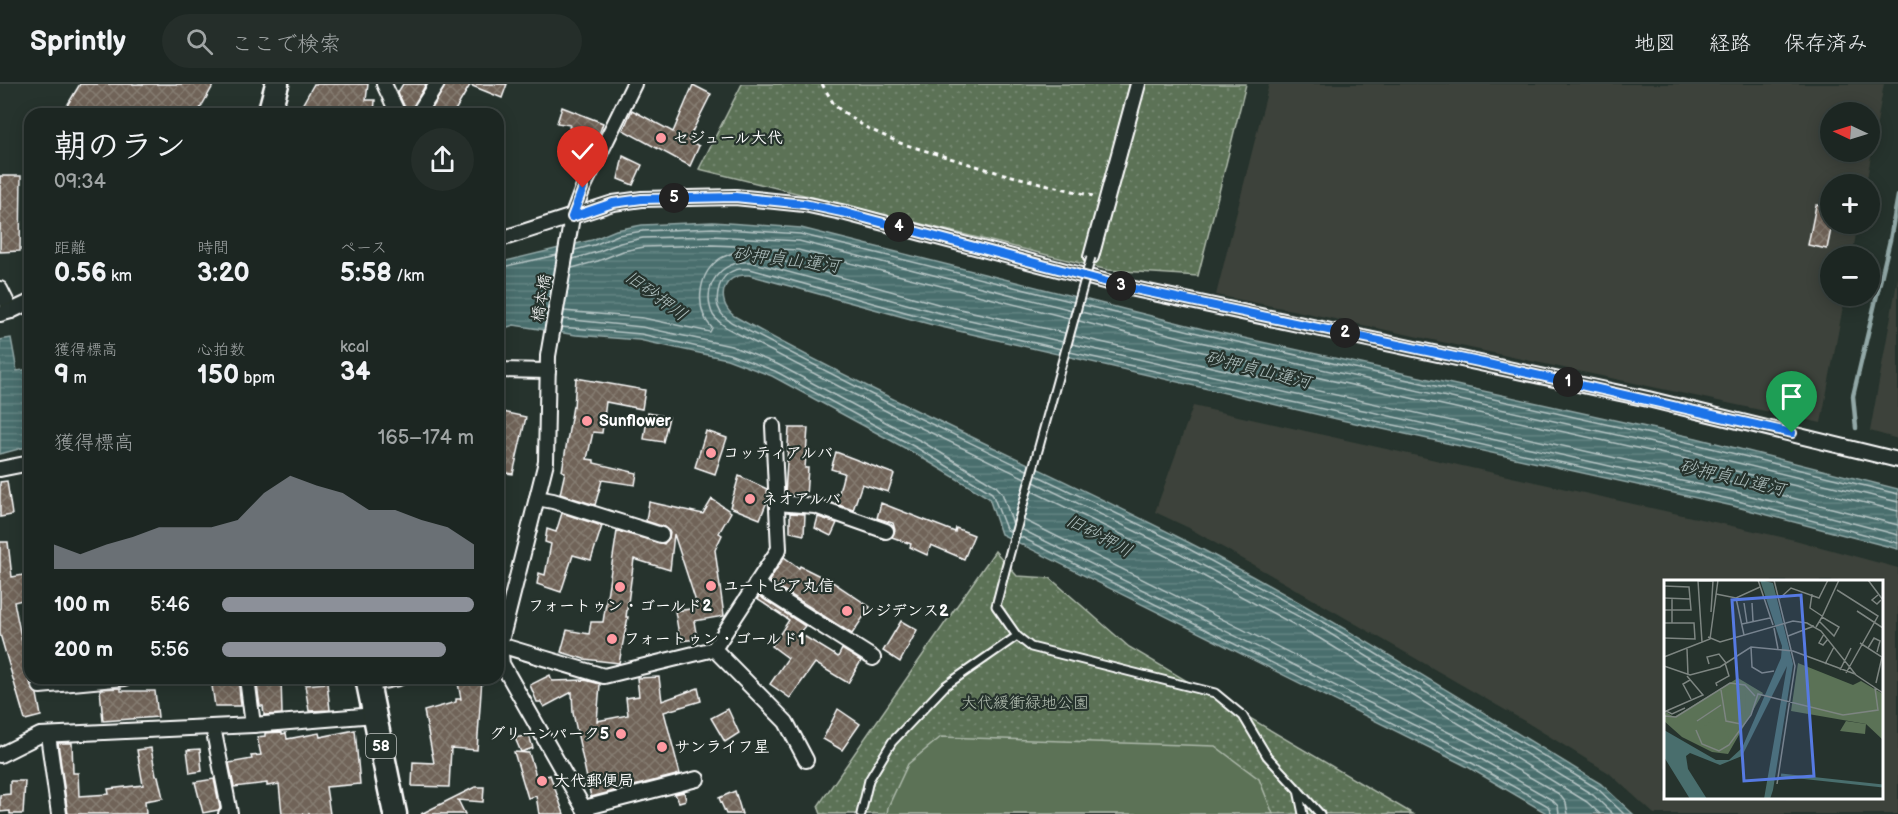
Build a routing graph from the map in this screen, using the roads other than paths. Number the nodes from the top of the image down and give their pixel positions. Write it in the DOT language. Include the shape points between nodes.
graph roads {
  1 [pos="277,84"];
  2 [pos="384,84"];
  3 [pos="437,84"];
  4 [pos="634,84"];
  5 [pos="1138,84"];
  6 [pos="271,108"];
  7 [pos="395,108"];
  8 [pos="422,108"];
  9 [pos="572,217"];
  10 [pos="504,238"];
  11 [pos="1091,257"];
  12 [pos="0,290"];
  13 [pos="24,305"];
  14 [pos="6,313"];
  15 [pos="504,370"];
  16 [pos="548,371"];
  17 [pos="773,426"];
  18 [pos="1898,460"];
  19 [pos="24,464"];
  20 [pos="0,469"];
  21 [pos="537,498"];
  22 [pos="777,503"];
  23 [pos="886,531"];
  24 [pos="661,536"];
  25 [pos="756,584"];
  26 [pos="504,629"];
  27 [pos="1017,636"];
  28 [pos="714,649"];
  29 [pos="504,650"];
  30 [pos="873,658"];
  31 [pos="504,668"];
  32 [pos="61,684"];
  33 [pos="248,684"];
  34 [pos="369,684"];
  35 [pos="40,686"];
  36 [pos="375,715"];
  37 [pos="253,725"];
  38 [pos="213,727"];
  39 [pos="48,735"];
  40 [pos="0,755"];
  41 [pos="806,760"];
  42 [pos="697,779"];
  43 [pos="1298,789"];
  44 [pos="586,811"];
  45 [pos="59,814"];
  46 [pos="226,814"];
  47 [pos="395,814"];
  48 [pos="861,814"];
  49 [pos="1303,814"];
  50 [pos="1320,814"];
  1 -- 6 [label="main road"];
  2 -- 7 [label="street"];
  3 -- 8 [label="street"];
  4 -- 9 [label="street, 橋本橋"];
  5 -- 11 [label="street"];
  9 -- 10 [label="street"];
  9 -- 16 [label="street, 橋本橋"];
  9 -- 18 [label="street" via="613,203 642,199 735,197 804,204 1130,288 1545,376"];
  11 -- 27 [label="lane, bridge" via="996,606"];
  12 -- 14 [label="street"];
  13 -- 14 [label="street"];
  15 -- 16 [label="street"];
  16 -- 21 [label="street, 橋本橋" via="546,462"];
  17 -- 22 [label="street"];
  19 -- 20 [label="street"];
  21 -- 24 [label="street"];
  21 -- 26 [label="street, 橋本橋"];
  22 -- 23 [label="street" via="814,506"];
  22 -- 25 [label="street" via="779,549"];
  25 -- 28 [label="street"];
  25 -- 30 [label="street"];
  27 -- 43 [label="lane" via="1031,647 1215,693 1243,716 1267,756"];
  27 -- 48 [label="lane" via="945,686 892,742 869,780"];
  28 -- 29 [label="street" via="604,676"];
  28 -- 41 [label="street" via="786,722"];
  31 -- 44 [label="street"];
  32 -- 35 [label="street"];
  33 -- 37 [label="street"];
  34 -- 36 [label="main road, 58"];
  36 -- 37 [label="street"];
  36 -- 47 [label="main road, 58"];
  37 -- 38 [label="street"];
  38 -- 39 [label="street"];
  38 -- 46 [label="street" via="230,813"];
  39 -- 40 [label="street" via="40,735"];
  39 -- 45 [label="street"];
  42 -- 44 [label="street"];
  43 -- 49 [label="lane"];
  43 -- 50 [label="lane"];
}
